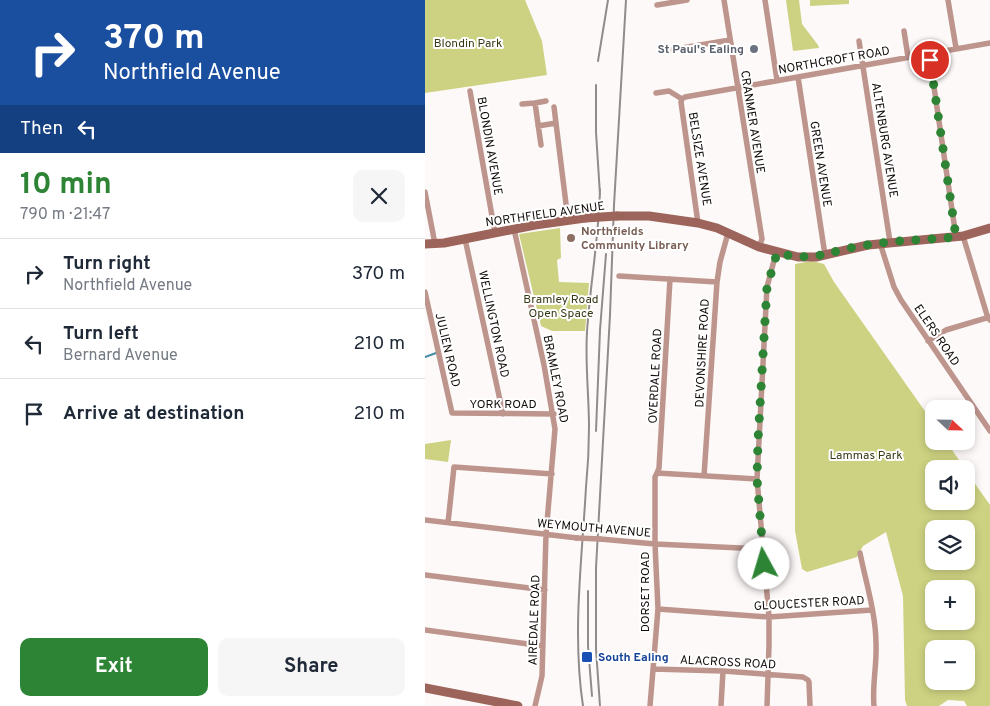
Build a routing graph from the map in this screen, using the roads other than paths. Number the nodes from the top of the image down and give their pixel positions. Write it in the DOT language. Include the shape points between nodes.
graph roads {
  1 [pos="687,0"];
  2 [pos="724,0"];
  3 [pos="765,0"];
  4 [pos="948,0"];
  5 [pos="657,5"];
  6 [pos="904,31"];
  7 [pos="730,40"];
  8 [pos="859,42"];
  9 [pos="990,44"];
  10 [pos="956,48"];
  11 [pos="664,51"];
  12 [pos="929,54"];
  13 [pos="908,57"];
  14 [pos="863,65"];
  15 [pos="798,77"];
  16 [pos="777,80"];
  17 [pos="738,87"];
  18 [pos="470,91"];
  19 [pos="657,93"];
  20 [pos="682,99"];
  21 [pos="546,101"];
  22 [pos="535,103"];
  23 [pos="522,104"];
  24 [pos="555,107"];
  25 [pos="556,123"];
  26 [pos="538,126"];
  27 [pos="541,144"];
  28 [pos="425,192"];
  29 [pos="567,220"];
  30 [pos="699,223"];
  31 [pos="990,228"];
  32 [pos="514,229"];
  33 [pos="495,233"];
  34 [pos="728,233"];
  35 [pos="960,237"];
  36 [pos="465,239"];
  37 [pos="890,242"];
  38 [pos="425,244"];
  39 [pos="435,244"];
  40 [pos="880,244"];
  41 [pos="759,247"];
  42 [pos="777,253"];
  43 [pos="825,255"];
  44 [pos="619,276"];
  45 [pos="671,279"];
  46 [pos="717,282"];
  47 [pos="425,292"];
  48 [pos="990,318"];
  49 [pos="928,341"];
  50 [pos="452,413"];
  51 [pos="503,414"];
  52 [pos="554,414"];
  53 [pos="990,431"];
  54 [pos="552,474"];
  55 [pos="656,475"];
  56 [pos="705,476"];
  57 [pos="757,479"];
  58 [pos="425,520"];
  59 [pos="448,523"];
  60 [pos="547,534"];
  61 [pos="655,544"];
  62 [pos="762,549"];
  63 [pos="860,553"];
  64 [pos="425,575"];
  65 [pos="545,590"];
  66 [pos="657,609"];
  67 [pos="872,610"];
  68 [pos="769,617"];
  69 [pos="425,630"];
  70 [pos="543,646"];
  71 [pos="653,669"];
  72 [pos="723,671"];
  73 [pos="768,674"];
  74 [pos="425,688"];
  75 [pos="518,706"];
  76 [pos="535,706"];
  77 [pos="650,706"];
  78 [pos="721,706"];
  79 [pos="767,706"];
  80 [pos="810,706"];
  81 [pos="874,706"];
  1 -- 5 [label="street"];
  2 -- 7 [label="street, CRANMER AVENUE"];
  3 -- 16 [label="street"];
  4 -- 10 [label="street"];
  6 -- 13 [label="street"];
  7 -- 11 [label="street"];
  7 -- 17 [label="street, CRANMER AVENUE"];
  8 -- 14 [label="street, ALTENBURG AVENUE"];
  9 -- 10 [label="street, NORTHCROFT ROAD"];
  10 -- 12 [label="street, NORTHCROFT ROAD"];
  12 -- 13 [label="street, NORTHCROFT ROAD"];
  12 -- 35 [label="street"];
  13 -- 14 [label="street, NORTHCROFT ROAD"];
  14 -- 15 [label="street, NORTHCROFT ROAD"];
  14 -- 37 [label="street, ALTENBURG AVENUE"];
  15 -- 16 [label="street, NORTHCROFT ROAD"];
  15 -- 43 [label="street, GREEN AVENUE"];
  16 -- 17 [label="street, NORTHCROFT ROAD"];
  17 -- 20 [label="street, NORTHCROFT ROAD"];
  17 -- 41 [label="street, CRANMER AVENUE" via="762,239"];
  18 -- 33 [label="street, BLONDIN AVENUE"];
  19 -- 20 [label="street" via="669,91"];
  20 -- 30 [label="street, BELSIZE AVENUE"];
  21 -- 22 [label="street"];
  22 -- 23 [label="street"];
  22 -- 26 [label="street"];
  24 -- 25 [label="street"];
  25 -- 26 [label="street"];
  25 -- 29 [label="street"];
  26 -- 27 [label="street"];
  28 -- 39 [label="street"];
  29 -- 30 [label="main road, NORTHFIELD AVENUE, bridge" via="649,216"];
  29 -- 32 [label="main road, NORTHFIELD AVENUE"];
  30 -- 34 [label="main road, NORTHFIELD AVENUE"];
  31 -- 35 [label="main road, NORTHFIELD AVENUE"];
  32 -- 33 [label="main road, NORTHFIELD AVENUE"];
  32 -- 52 [label="street, BRAMLEY ROAD"];
  33 -- 36 [label="main road, NORTHFIELD AVENUE"];
  34 -- 41 [label="main road, NORTHFIELD AVENUE"];
  34 -- 46 [label="street, DEVONSHIRE ROAD"];
  35 -- 37 [label="main road, NORTHFIELD AVENUE"];
  35 -- 48 [label="street"];
  36 -- 39 [label="main road, NORTHFIELD AVENUE"];
  36 -- 51 [label="street, WELLINGTON ROAD"];
  37 -- 40 [label="main road, NORTHFIELD AVENUE"];
  38 -- 39 [label="main road, NORTHFIELD AVENUE"];
  40 -- 43 [label="main road, NORTHFIELD AVENUE"];
  40 -- 49 [label="street, ELERS ROAD" via="894,287"];
  41 -- 42 [label="main road, NORTHFIELD AVENUE"];
  42 -- 43 [label="main road, NORTHFIELD AVENUE" via="798,257"];
  42 -- 57 [label="street" via="767,287"];
  44 -- 45 [label="street"];
  45 -- 46 [label="street"];
  45 -- 55 [label="street, OVERDALE ROAD" via="660,459"];
  46 -- 56 [label="street, DEVONSHIRE ROAD"];
  47 -- 50 [label="street, JULIEN ROAD"];
  48 -- 49 [label="street" via="946,330"];
  49 -- 53 [label="street, ELERS ROAD"];
  50 -- 51 [label="street, YORK ROAD"];
  51 -- 52 [label="street, YORK ROAD"];
  52 -- 54 [label="street, BRAMLEY ROAD"];
  54 -- 59 [label="street" via="454,467"];
  54 -- 60 [label="street, BRAMLEY ROAD"];
  55 -- 56 [label="street"];
  55 -- 61 [label="street, DORSET ROAD"];
  56 -- 57 [label="street"];
  57 -- 62 [label="street"];
  58 -- 59 [label="street, WEYMOUTH AVENUE"];
  59 -- 60 [label="street, WEYMOUTH AVENUE"];
  60 -- 61 [label="street, WEYMOUTH AVENUE, bridge"];
  60 -- 65 [label="street, AIREDALE ROAD"];
  61 -- 62 [label="street, WEYMOUTH AVENUE"];
  61 -- 66 [label="street, DORSET ROAD"];
  62 -- 68 [label="street"];
  63 -- 67 [label="street"];
  64 -- 65 [label="street"];
  65 -- 70 [label="street, AIREDALE ROAD"];
  66 -- 68 [label="street, GLOUCESTER ROAD"];
  66 -- 71 [label="street, DORSET ROAD"];
  67 -- 68 [label="street, GLOUCESTER ROAD"];
  67 -- 81 [label="street" via="876,644"];
  68 -- 73 [label="street"];
  69 -- 70 [label="street"];
  70 -- 76 [label="street, AIREDALE ROAD" via="542,676"];
  71 -- 72 [label="street, ALACROSS ROAD"];
  71 -- 77 [label="street, DORSET ROAD"];
  72 -- 73 [label="street, ALACROSS ROAD"];
  72 -- 78 [label="street"];
  73 -- 79 [label="street"];
  73 -- 80 [label="street, ALACROSS ROAD" via="803,676 809,682"];
  74 -- 75 [label="main road"];
}
